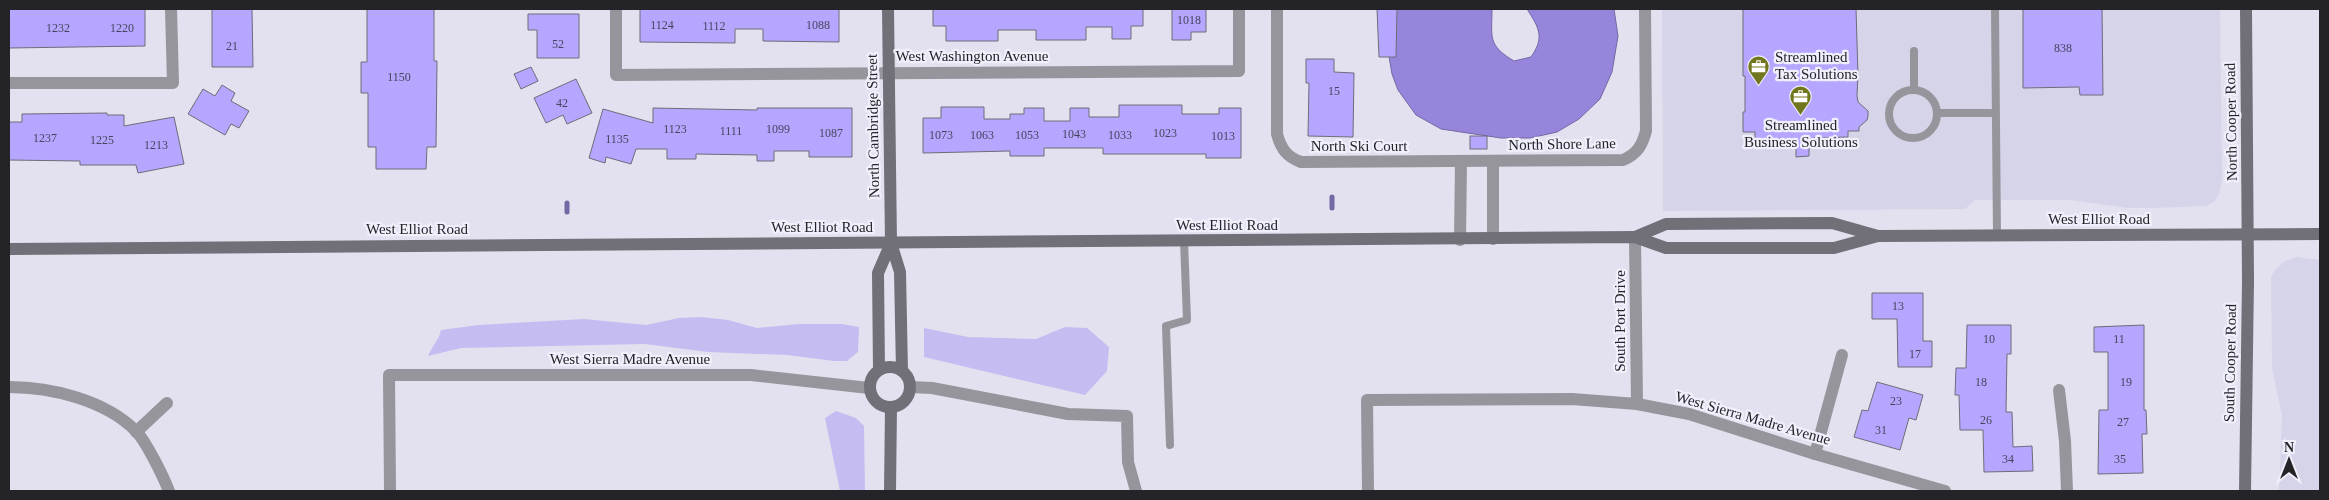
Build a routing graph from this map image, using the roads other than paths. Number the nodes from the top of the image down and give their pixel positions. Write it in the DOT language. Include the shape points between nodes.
graph roads {
  1 [pos="171,9"];
  2 [pos="616,9"];
  3 [pos="888,9"];
  4 [pos="1239,9"];
  5 [pos="1277,9"];
  6 [pos="1645,9"];
  7 [pos="1995,9"];
  8 [pos="2246,9"];
  9 [pos="1914,51"];
  10 [pos="888,73"];
  11 [pos="9,83"];
  12 [pos="1914,90"];
  13 [pos="1938,113"];
  14 [pos="1995,113"];
  15 [pos="1461,161"];
  16 [pos="1493,161"];
  17 [pos="2248,234"];
  18 [pos="2320,234"];
  19 [pos="1878,236"];
  20 [pos="1997,236"];
  21 [pos="1635,237"];
  22 [pos="1493,239"];
  23 [pos="1460,240"];
  24 [pos="1184,242"];
  25 [pos="890,243"];
  26 [pos="9,249"];
  27 [pos="1842,355"];
  28 [pos="879,370"];
  29 [pos="902,371"];
  30 [pos="9,387"];
  31 [pos="910,387"];
  32 [pos="869,388"];
  33 [pos="2059,390"];
  34 [pos="167,403"];
  35 [pos="1636,404"];
  36 [pos="891,407"];
  37 [pos="136,432"];
  38 [pos="1170,445"];
  39 [pos="1815,454"];
  40 [pos="169,491"];
  41 [pos="390,491"];
  42 [pos="890,491"];
  43 [pos="1136,491"];
  44 [pos="1368,491"];
  45 [pos="1945,491"];
  46 [pos="2067,491"];
  47 [pos="2245,491"];
  1 -- 11 [label="street" via="173,83"];
  2 -- 10 [label="street, West Washington Avenue" via="616,75"];
  3 -- 10 [label="main road, North Cambridge Street"];
  4 -- 10 [label="street, West Washington Avenue" via="1238,70"];
  5 -- 15 [label="street, North Ski Court" via="1278,134 1282,148 1292,159 1301,162"];
  6 -- 16 [label="street, North Shore Lane" via="1646,132 1634,155 1623,160"];
  7 -- 14 [label="lane"];
  8 -- 17 [label="main road, North Cooper Road"];
  9 -- 12 [label="lane"];
  10 -- 25 [label="main road, North Cambridge Street"];
  12 -- 13 [label="lane" via="1922,91 1933,100"];
  12 -- 13 [label="lane" via="1898,95 1890,108 1890,121 1895,130 1906,138 1921,138 1934,128"];
  13 -- 14 [label="lane"];
  14 -- 20 [label="lane"];
  15 -- 16 [label="street, North Shore Lane"];
  15 -- 23 [label="street"];
  16 -- 22 [label="street"];
  17 -- 18 [label="main road, West Elliot Road"];
  17 -- 20 [label="main road, West Elliot Road"];
  17 -- 47 [label="main road, South Cooper Road"];
  19 -- 20 [label="main road, West Elliot Road"];
  19 -- 21 [label="main road, West Elliot Road" via="1834,248 1666,248"];
  19 -- 21 [label="main road, West Elliot Road" via="1832,223 1666,224"];
  21 -- 22 [label="main road, West Elliot Road"];
  21 -- 35 [label="street, South Port Drive"];
  22 -- 23 [label="main road, West Elliot Road"];
  23 -- 24 [label="main road, West Elliot Road"];
  24 -- 25 [label="main road, West Elliot Road"];
  24 -- 38 [label="lane" via="1187,320 1166,326"];
  25 -- 26 [label="main road, West Elliot Road"];
  25 -- 28 [label="main road" via="878,273"];
  25 -- 29 [label="main road" via="900,272"];
  27 -- 39 [label="street"];
  28 -- 29 [label="main road" via="890,366"];
  28 -- 32 [label="main road" via="871,378"];
  29 -- 31 [label="main road"];
  30 -- 37 [label="street" via="72,395 109,412"];
  31 -- 36 [label="main road" via="906,399"];
  31 -- 43 [label="street" via="932,388 1068,414 1127,416 1128,462"];
  32 -- 36 [label="main road" via="874,400 884,407"];
  32 -- 41 [label="street, West Sierra Madre Avenue" via="750,375 389,375"];
  33 -- 46 [label="street"];
  34 -- 37 [label="street"];
  35 -- 39 [label="street, West Sierra Madre Avenue" via="1690,414"];
  35 -- 44 [label="street, West Sierra Madre Avenue" via="1572,400 1367,400"];
  36 -- 42 [label="main road"];
  37 -- 40 [label="street"];
  39 -- 45 [label="street, West Sierra Madre Avenue"];
}
